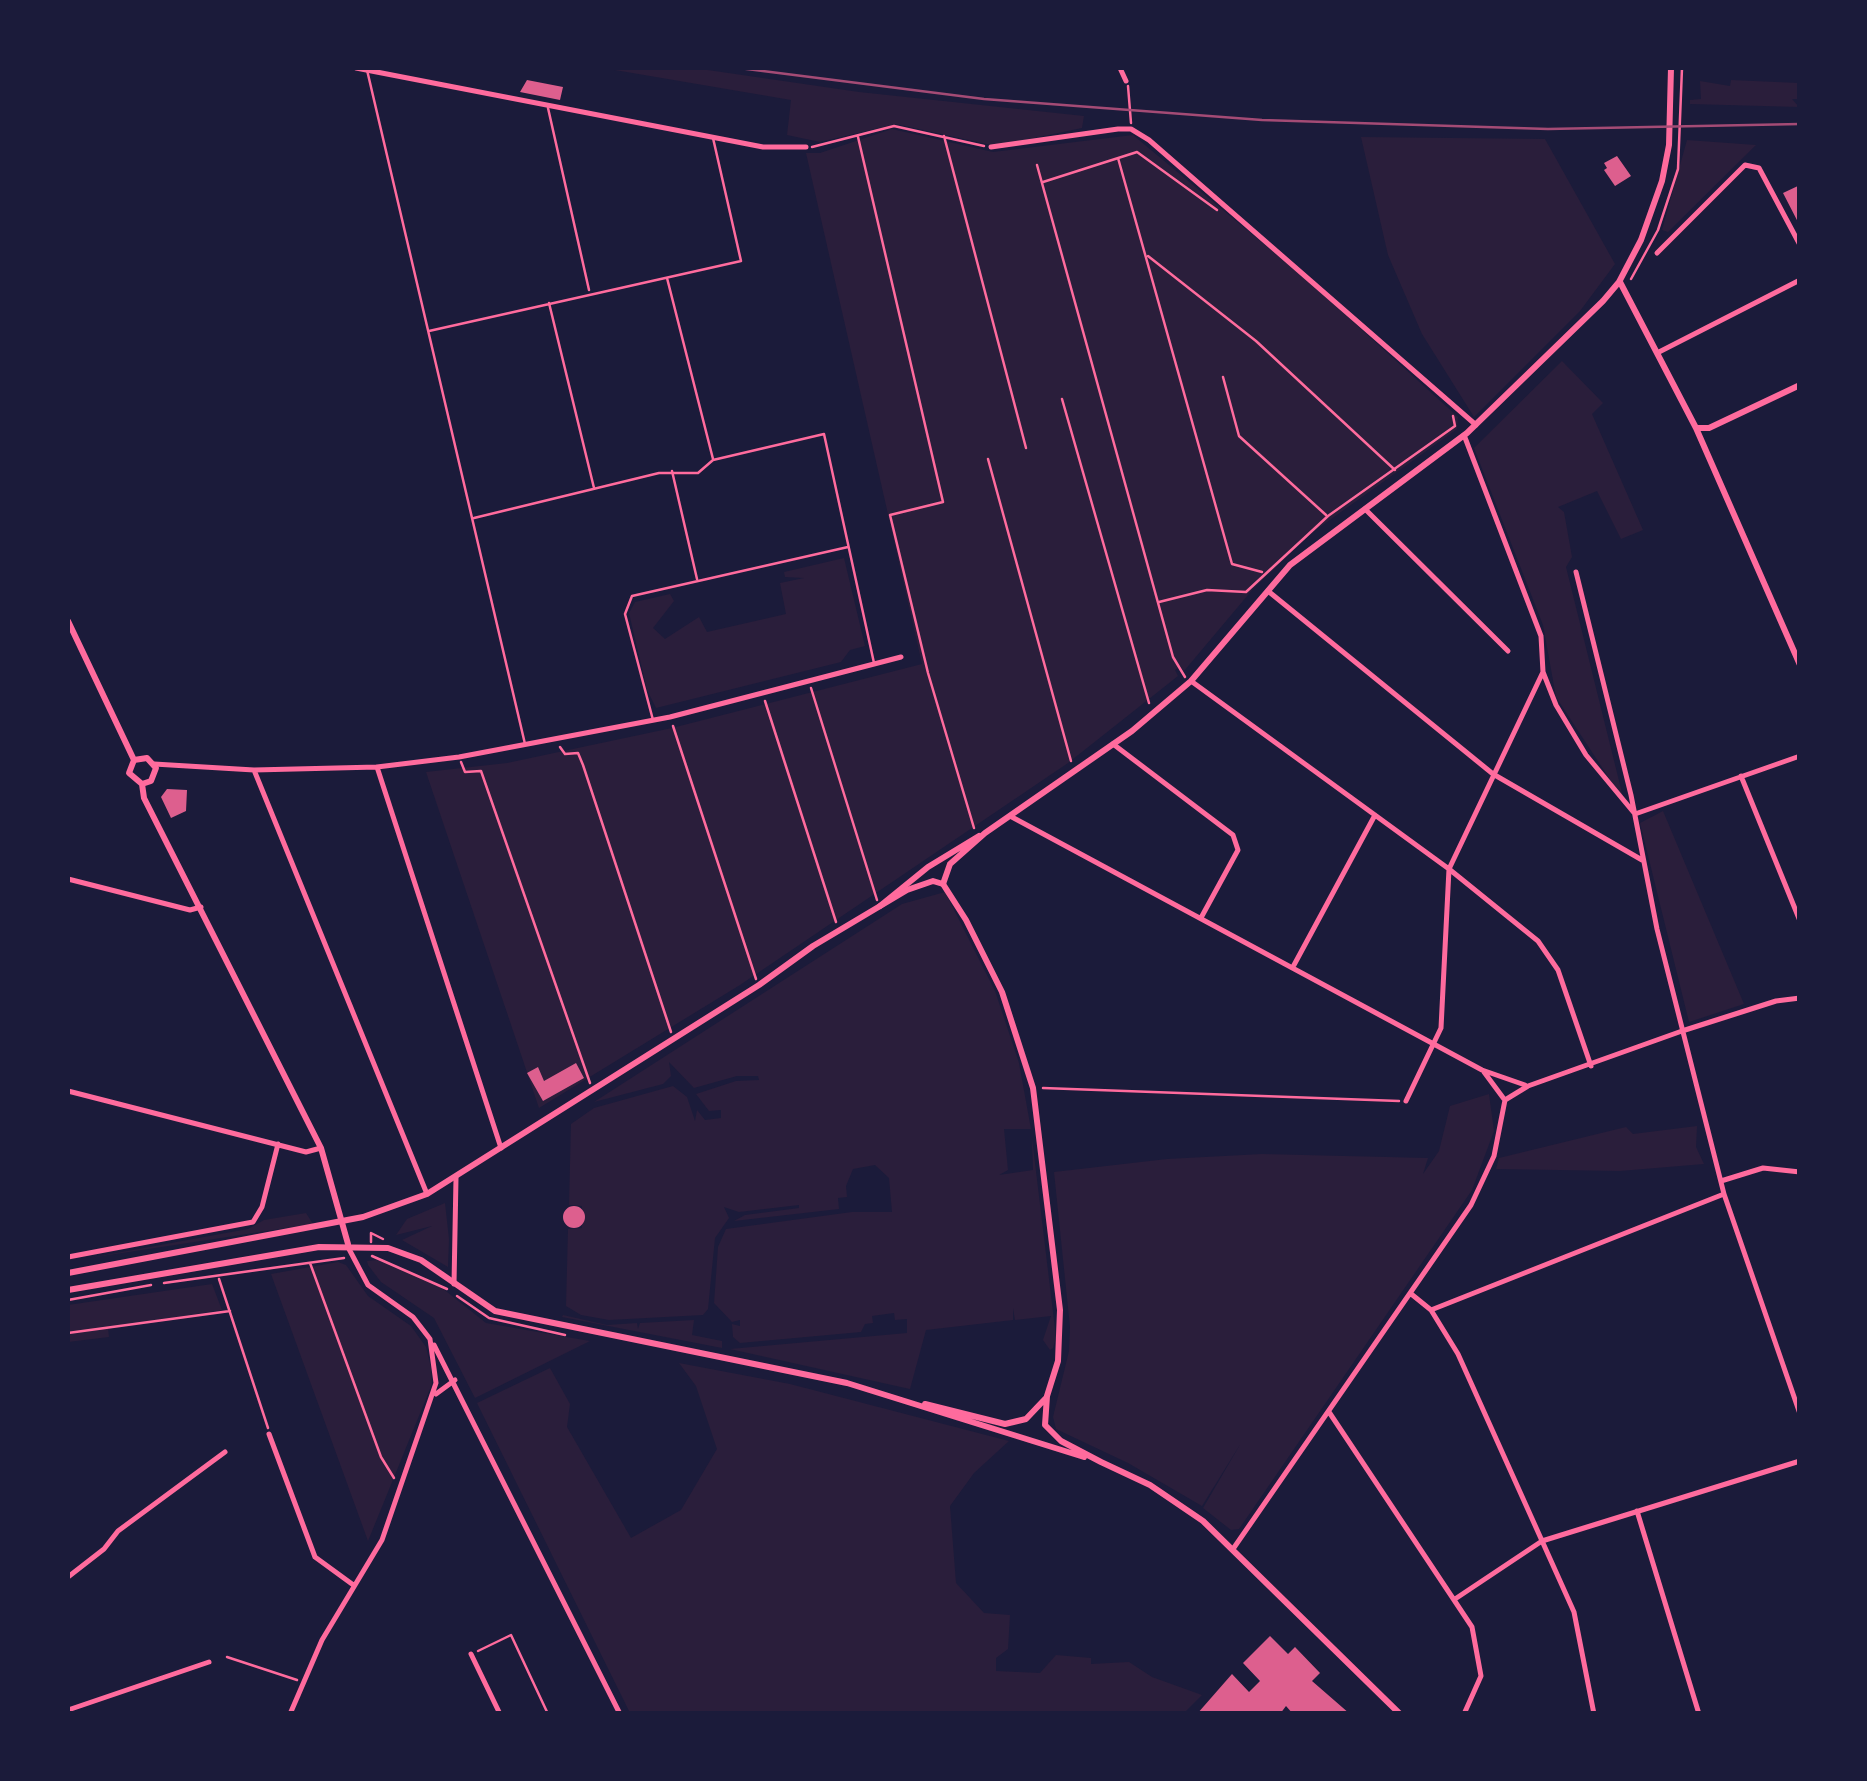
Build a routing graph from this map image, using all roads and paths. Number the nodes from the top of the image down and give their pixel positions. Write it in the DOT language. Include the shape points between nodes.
graph roads {
  1 [pos="356,68"];
  2 [pos="1120,68"];
  3 [pos="1671,68"];
  4 [pos="367,69"];
  5 [pos="1126,81"];
  6 [pos="548,107"];
  7 [pos="1131,129"];
  8 [pos="944,136"];
  9 [pos="858,137"];
  10 [pos="713,138"];
  11 [pos="990,147"];
  12 [pos="806,148"];
  13 [pos="1038,165"];
  14 [pos="1043,182"];
  15 [pos="1800,245"];
  16 [pos="1145,254"];
  17 [pos="1657,254"];
  18 [pos="666,276"];
  19 [pos="1800,280"];
  20 [pos="1620,282"];
  21 [pos="590,292"];
  22 [pos="549,303"];
  23 [pos="428,331"];
  24 [pos="1659,352"];
  25 [pos="1222,377"];
  26 [pos="1800,385"];
  27 [pos="1062,399"];
  28 [pos="1476,425"];
  29 [pos="1455,426"];
  30 [pos="1696,428"];
  31 [pos="1464,435"];
  32 [pos="1026,448"];
  33 [pos="988,459"];
  34 [pos="713,460"];
  35 [pos="1396,470"];
  36 [pos="672,472"];
  37 [pos="1402,484"];
  38 [pos="594,490"];
  39 [pos="1365,509"];
  40 [pos="1328,516"];
  41 [pos="472,519"];
  42 [pos="850,546"];
  43 [pos="1264,572"];
  44 [pos="1576,572"];
  45 [pos="698,581"];
  46 [pos="1268,592"];
  47 [pos="1159,602"];
  48 [pos="68,621"];
  49 [pos="1508,650"];
  50 [pos="901,657"];
  51 [pos="874,664"];
  52 [pos="1800,665"];
  53 [pos="1543,672"];
  54 [pos="808,680"];
  55 [pos="1191,681"];
  56 [pos="762,692"];
  57 [pos="1153,714"];
  58 [pos="670,717"];
  59 [pos="653,720"];
  60 [pos="555,740"];
  61 [pos="1112,744"];
  62 [pos="525,745"];
  63 [pos="1800,756"];
  64 [pos="458,757"];
  65 [pos="134,760"];
  66 [pos="154,764"];
  67 [pos="377,767"];
  68 [pos="254,770"];
  69 [pos="1074,772"];
  70 [pos="1493,774"];
  71 [pos="1741,776"];
  72 [pos="142,784"];
  73 [pos="1634,814"];
  74 [pos="1375,815"];
  75 [pos="1010,816"];
  76 [pos="981,835"];
  77 [pos="1642,860"];
  78 [pos="1449,869"];
  79 [pos="68,880"];
  80 [pos="943,884"];
  81 [pos="879,906"];
  82 [pos="201,907"];
  83 [pos="1202,916"];
  84 [pos="1800,922"];
  85 [pos="839,932"];
  86 [pos="1294,965"];
  87 [pos="759,986"];
  88 [pos="1800,998"];
  89 [pos="1682,1031"];
  90 [pos="674,1038"];
  91 [pos="1436,1044"];
  92 [pos="1591,1066"];
  93 [pos="1482,1070"];
  94 [pos="1528,1086"];
  95 [pos="593,1088"];
  96 [pos="1033,1088"];
  97 [pos="68,1092"];
  98 [pos="1505,1100"];
  99 [pos="1406,1102"];
  100 [pos="278,1144"];
  101 [pos="320,1148"];
  102 [pos="501,1148"];
  103 [pos="1800,1172"];
  104 [pos="456,1178"];
  105 [pos="1721,1181"];
  106 [pos="427,1194"];
  107 [pos="1724,1194"];
  108 [pos="341,1222"];
  109 [pos="348,1244"];
  110 [pos="68,1257"];
  111 [pos="346,1258"];
  112 [pos="310,1263"];
  113 [pos="68,1273"];
  114 [pos="219,1279"];
  115 [pos="454,1284"];
  116 [pos="68,1290"];
  117 [pos="1410,1294"];
  118 [pos="68,1300"];
  119 [pos="1431,1310"];
  120 [pos="230,1311"];
  121 [pos="68,1333"];
  122 [pos="430,1338"];
  123 [pos="455,1380"];
  124 [pos="434,1396"];
  125 [pos="1047,1396"];
  126 [pos="924,1404"];
  127 [pos="1330,1412"];
  128 [pos="1800,1414"];
  129 [pos="269,1434"];
  130 [pos="224,1452"];
  131 [pos="1800,1460"];
  132 [pos="1101,1462"];
  133 [pos="400,1488"];
  134 [pos="1637,1511"];
  135 [pos="1542,1541"];
  136 [pos="1233,1549"];
  137 [pos="68,1577"];
  138 [pos="353,1584"];
  139 [pos="1455,1598"];
  140 [pos="472,1654"];
  141 [pos="227,1658"];
  142 [pos="209,1662"];
  143 [pos="302,1682"];
  144 [pos="68,1710"];
  145 [pos="290,1714"];
  146 [pos="500,1714"];
  147 [pos="548,1714"];
  148 [pos="620,1714"];
  149 [pos="1400,1714"];
  150 [pos="1464,1714"];
  151 [pos="1594,1714"];
  152 [pos="1699,1714"];
  1 -- 4 [label="street"];
  2 -- 5 [label="street"];
  3 -- 20 [label="main road" via="1662,182"];
  4 -- 6 [label="street"];
  4 -- 23 [label="lane"];
  5 -- 7 [label="path"];
  6 -- 10 [label="street"];
  6 -- 21 [label="lane"];
  7 -- 11 [label="street"];
  7 -- 28 [label="street"];
  8 -- 9 [label="path" via="894,126"];
  8 -- 11 [label="path"];
  8 -- 32 [label="path"];
  9 -- 12 [label="path"];
  9 -- 76 [label="path" via="943,502 890,515 928,673"];
  10 -- 12 [label="street"];
  10 -- 18 [label="lane" via="741,261"];
  13 -- 14 [label="path"];
  14 -- 16 [label="path" via="1117,157"];
  14 -- 47 [label="path"];
  15 -- 17 [label="street" via="1759,168 1745,165"];
  16 -- 35 [label="path" via="1256,341"];
  16 -- 43 [label="path" via="1232,564"];
  18 -- 21 [label="lane"];
  18 -- 34 [label="lane"];
  19 -- 24 [label="street"];
  20 -- 24 [label="main road"];
  20 -- 28 [label="main road"];
  21 -- 22 [label="lane"];
  22 -- 23 [label="lane"];
  22 -- 38 [label="lane"];
  23 -- 41 [label="lane"];
  24 -- 30 [label="main road"];
  25 -- 40 [label="path" via="1239,436"];
  26 -- 30 [label="main road"];
  27 -- 57 [label="path"];
  28 -- 31 [label="main road"];
  29 -- 35 [label="path"];
  30 -- 52 [label="main road"];
  31 -- 37 [label="main road"];
  31 -- 53 [label="street" via="1541,636"];
  33 -- 69 [label="path"];
  34 -- 36 [label="lane" via="698,473"];
  34 -- 42 [label="lane" via="824,434"];
  35 -- 37 [label="path"];
  35 -- 40 [label="path"];
  36 -- 38 [label="lane"];
  36 -- 45 [label="lane"];
  37 -- 39 [label="main road"];
  38 -- 41 [label="lane"];
  39 -- 46 [label="main road" via="1290,564"];
  39 -- 49 [label="street"];
  40 -- 43 [label="path"];
  41 -- 62 [label="lane"];
  42 -- 45 [label="lane"];
  42 -- 51 [label="lane"];
  43 -- 47 [label="path" via="1246,592 1207,590"];
  44 -- 73 [label="street"];
  45 -- 59 [label="lane" via="632,596 624,607"];
  46 -- 55 [label="main road"];
  46 -- 70 [label="street"];
  47 -- 55 [label="path" via="1177,668"];
  48 -- 65 [label="main road"];
  50 -- 51 [label="street"];
  51 -- 54 [label="street"];
  53 -- 70 [label="street"];
  53 -- 73 [label="street" via="1586,756"];
  54 -- 56 [label="street"];
  54 -- 81 [label="path"];
  55 -- 57 [label="main road"];
  55 -- 74 [label="street"];
  56 -- 58 [label="street"];
  56 -- 85 [label="path"];
  57 -- 61 [label="main road"];
  58 -- 59 [label="street"];
  58 -- 87 [label="path"];
  59 -- 60 [label="street"];
  60 -- 62 [label="street"];
  60 -- 90 [label="path" via="565,754 578,753 583,765"];
  61 -- 69 [label="main road"];
  61 -- 83 [label="street" via="1234,834 1238,850"];
  62 -- 64 [label="street"];
  63 -- 71 [label="street"];
  64 -- 67 [label="street"];
  64 -- 95 [label="path" via="465,772 481,771"];
  65 -- 66 [label="main road"];
  65 -- 72 [label="main road" via="130,777"];
  66 -- 68 [label="street"];
  66 -- 72 [label="main road" via="154,777"];
  67 -- 68 [label="street"];
  67 -- 102 [label="street"];
  68 -- 106 [label="street"];
  69 -- 75 [label="main road"];
  70 -- 77 [label="street"];
  70 -- 78 [label="street"];
  71 -- 73 [label="street"];
  71 -- 84 [label="street"];
  72 -- 82 [label="main road"];
  73 -- 77 [label="street"];
  74 -- 78 [label="street"];
  74 -- 86 [label="street"];
  75 -- 76 [label="main road"];
  75 -- 83 [label="street"];
  76 -- 80 [label="main road" via="950,864"];
  76 -- 81 [label="main road"];
  77 -- 89 [label="street"];
  78 -- 91 [label="street"];
  78 -- 92 [label="street" via="1538,941 1558,970"];
  79 -- 82 [label="street" via="190,910"];
  80 -- 81 [label="main road" via="921,884"];
  80 -- 96 [label="main road" via="1002,992"];
  81 -- 85 [label="main road"];
  82 -- 101 [label="main road"];
  83 -- 86 [label="street"];
  85 -- 87 [label="main road"];
  86 -- 91 [label="street"];
  87 -- 90 [label="main road"];
  88 -- 89 [label="street"];
  89 -- 92 [label="street"];
  89 -- 105 [label="street"];
  90 -- 95 [label="main road"];
  91 -- 93 [label="street"];
  91 -- 99 [label="street"];
  92 -- 94 [label="street"];
  93 -- 94 [label="street"];
  93 -- 98 [label="street"];
  94 -- 98 [label="street"];
  95 -- 102 [label="main road"];
  96 -- 99 [label="path"];
  96 -- 125 [label="main road" via="1060,1310 1058,1360"];
  97 -- 100 [label="street"];
  98 -- 117 [label="street" via="1485,1180"];
  100 -- 101 [label="street" via="306,1152"];
  100 -- 110 [label="street" via="256,1220"];
  101 -- 108 [label="main road"];
  102 -- 104 [label="main road"];
  103 -- 105 [label="street" via="1763,1168"];
  104 -- 106 [label="main road"];
  104 -- 115 [label="street"];
  105 -- 107 [label="street"];
  106 -- 108 [label="main road"];
  107 -- 119 [label="street"];
  107 -- 128 [label="street"];
  108 -- 109 [label="main road"];
  108 -- 113 [label="main road"];
  109 -- 115 [label="main road" via="408,1254"];
  109 -- 116 [label="main road"];
  109 -- 122 [label="street" via="368,1285 414,1317"];
  111 -- 112 [label="path"];
  112 -- 114 [label="path"];
  112 -- 133 [label="path" via="382,1457"];
  114 -- 118 [label="path"];
  114 -- 120 [label="path"];
  115 -- 126 [label="main road" via="480,1304 516,1317 792,1370"];
  117 -- 119 [label="street"];
  117 -- 127 [label="street"];
  119 -- 135 [label="street" via="1463,1364"];
  120 -- 121 [label="path"];
  120 -- 129 [label="path"];
  122 -- 123 [label="street"];
  122 -- 124 [label="street"];
  123 -- 124 [label="street"];
  123 -- 148 [label="street"];
  124 -- 133 [label="street"];
  125 -- 126 [label="main road" via="1026,1418 1005,1424"];
  125 -- 132 [label="main road" via="1050,1432"];
  126 -- 132 [label="main road" via="932,1412"];
  127 -- 136 [label="street"];
  127 -- 139 [label="street"];
  129 -- 138 [label="street" via="315,1557"];
  130 -- 137 [label="street"];
  131 -- 134 [label="street"];
  132 -- 136 [label="main road" via="1172,1500"];
  133 -- 138 [label="street" via="382,1540"];
  134 -- 135 [label="street"];
  134 -- 152 [label="street"];
  135 -- 139 [label="street"];
  135 -- 151 [label="street" via="1574,1612"];
  136 -- 149 [label="main road"];
  138 -- 143 [label="street"];
  139 -- 150 [label="street" via="1472,1626 1482,1676"];
  140 -- 146 [label="street"];
  140 -- 147 [label="path" via="511,1635"];
  141 -- 143 [label="path"];
  142 -- 144 [label="street"];
  143 -- 145 [label="street"];
}
